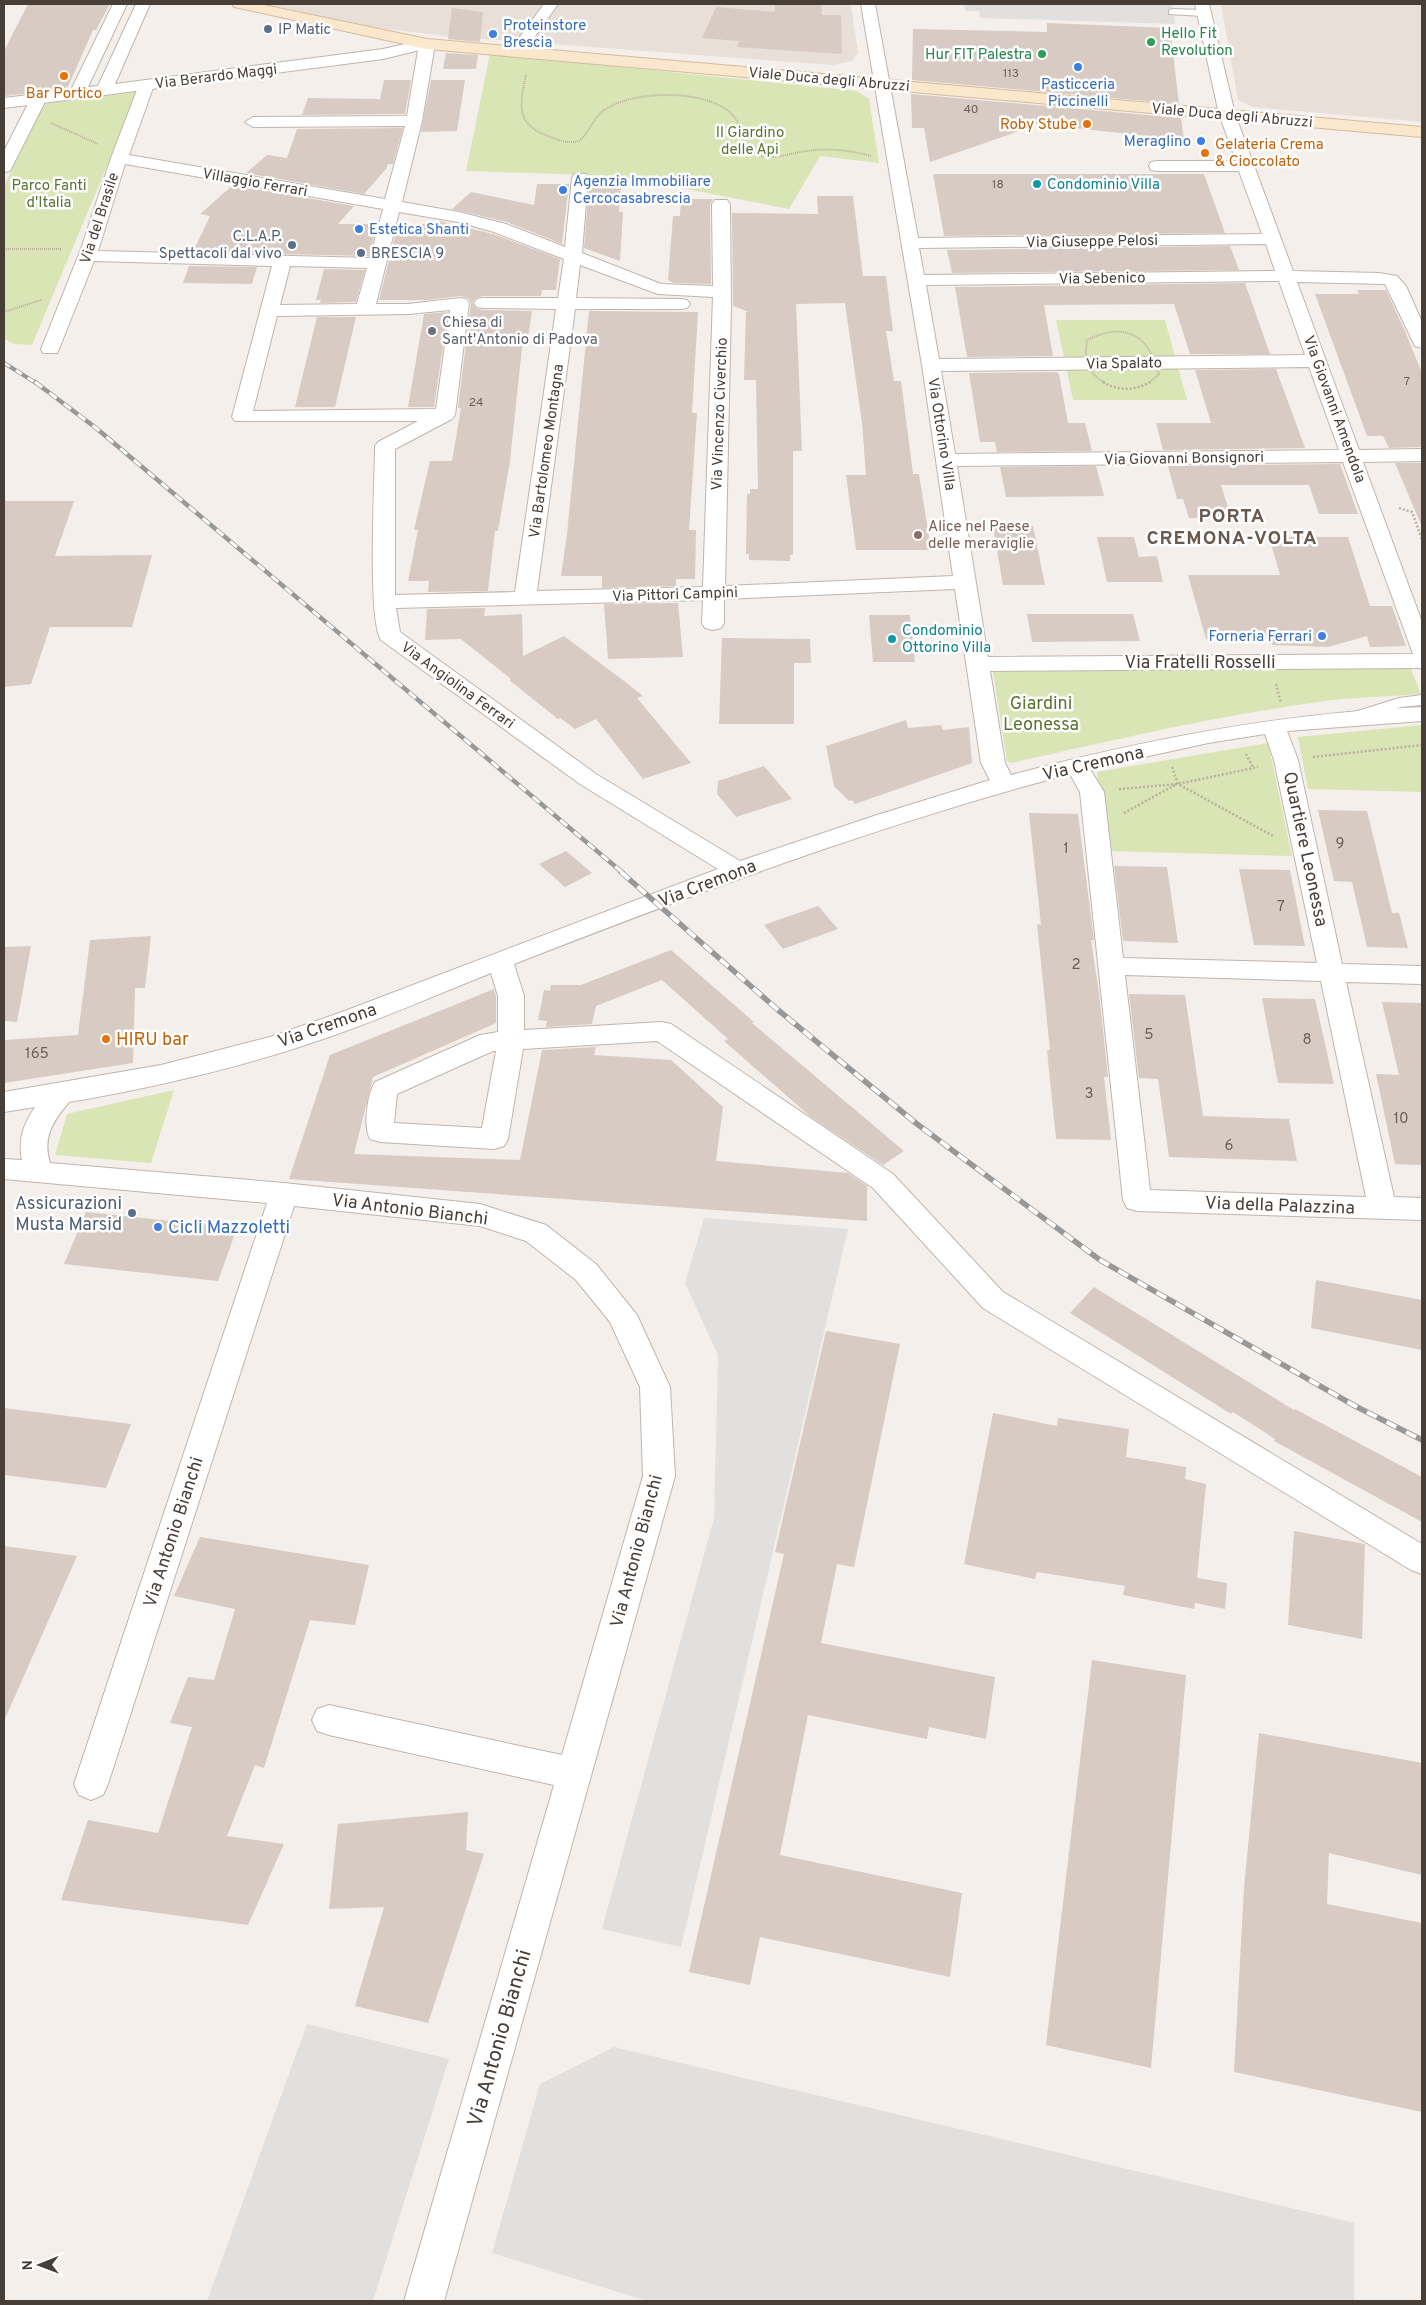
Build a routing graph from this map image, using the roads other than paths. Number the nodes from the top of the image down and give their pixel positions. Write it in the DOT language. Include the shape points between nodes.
graph roads {
  1 [pos="120,4"];
  2 [pos="143,4"];
  3 [pos="239,4"];
  4 [pos="551,4"];
  5 [pos="868,4"];
  6 [pos="1203,8"];
  7 [pos="1173,12"];
  8 [pos="427,44"];
  9 [pos="516,53"];
  10 [pos="881,83"];
  11 [pos="146,85"];
  12 [pos="104,91"];
  13 [pos="77,94"];
  14 [pos="38,100"];
  15 [pos="4,103"];
  16 [pos="1227,114"];
  17 [pos="414,120"];
  18 [pos="253,122"];
  19 [pos="1422,132"];
  20 [pos="119,158"];
  21 [pos="1158,166"];
  22 [pos="1246,166"];
  23 [pos="4,168"];
  24 [pos="580,178"];
  25 [pos="720,204"];
  26 [pos="390,207"];
  27 [pos="1273,239"];
  28 [pos="911,243"];
  29 [pos="573,255"];
  30 [pos="87,256"];
  31 [pos="282,262"];
  32 [pos="376,263"];
  33 [pos="1286,276"];
  34 [pos="917,280"];
  35 [pos="722,298"];
  36 [pos="483,303"];
  37 [pos="566,304"];
  38 [pos="365,310"];
  39 [pos="268,311"];
  40 [pos="1422,342"];
  41 [pos="50,349"];
  42 [pos="1316,361"];
  43 [pos="931,365"];
  44 [pos="445,415"];
  45 [pos="365,416"];
  46 [pos="385,446"];
  47 [pos="1422,455"];
  48 [pos="1352,456"];
  49 [pos="946,460"];
  50 [pos="965,582"];
  51 [pos="714,593"];
  52 [pos="525,599"];
  53 [pos="384,602"];
  54 [pos="713,623"];
  55 [pos="1422,652"];
  56 [pos="1422,661"];
  57 [pos="978,664"];
  58 [pos="1422,700"];
  59 [pos="1276,711"];
  60 [pos="1422,714"];
  61 [pos="1347,718"];
  62 [pos="1076,766"];
  63 [pos="1004,784"];
  64 [pos="737,871"];
  65 [pos="500,960"];
  66 [pos="1111,966"];
  67 [pos="1333,972"];
  68 [pos="1422,975"];
  69 [pos="511,1041"];
  70 [pos="60,1094"];
  71 [pos="4,1102"];
  72 [pos="4,1168"];
  73 [pos="40,1173"];
  74 [pos="284,1194"];
  75 [pos="1382,1208"];
  76 [pos="1422,1209"];
  77 [pos="1422,1560"];
  78 [pos="329,1720"];
  79 [pos="574,1774"];
  80 [pos="91,1784"];
  81 [pos="424,2301"];
  1 -- 13 [label="street"];
  2 -- 12 [label="street"];
  3 -- 8 [label="main road, Viale Duca degli Abruzzi"];
  4 -- 9 [label="street"];
  5 -- 10 [label="street, Via Ottorino Villa"];
  6 -- 7 [label="lane"];
  6 -- 16 [label="street, Via Giovanni Amendola"];
  8 -- 9 [label="main road, Viale Duca degli Abruzzi"];
  8 -- 11 [label="street, Via Berardo Maggi" via="383,54"];
  8 -- 17 [label="street"];
  9 -- 10 [label="main road, Viale Duca degli Abruzzi"];
  10 -- 16 [label="main road, Viale Duca degli Abruzzi"];
  10 -- 28 [label="street, Via Ottorino Villa"];
  11 -- 12 [label="street, Via Berardo Maggi"];
  11 -- 20 [label="street, Via del Brasile"];
  12 -- 13 [label="street, Via Berardo Maggi"];
  13 -- 14 [label="street, Via Berardo Maggi"];
  14 -- 15 [label="street, Via Berardo Maggi"];
  14 -- 23 [label="street"];
  16 -- 19 [label="main road, Viale Duca degli Abruzzi"];
  16 -- 22 [label="street, Via Giovanni Amendola"];
  17 -- 18 [label="street"];
  17 -- 26 [label="street"];
  20 -- 26 [label="street, Villaggio Ferrari"];
  20 -- 30 [label="street, Via del Brasile"];
  21 -- 22 [label="street"];
  22 -- 27 [label="street, Via Giovanni Amendola"];
  24 -- 29 [label="street, Via Bartolomeo Montagna"];
  25 -- 35 [label="street, Via Vincenzo Civerchio"];
  26 -- 29 [label="street, Villaggio Ferrari" via="459,217 500,228"];
  26 -- 32 [label="street"];
  27 -- 28 [label="street, Via Giuseppe Pelosi"];
  27 -- 33 [label="street, Via Giovanni Amendola"];
  28 -- 34 [label="street, Via Ottorino Villa"];
  29 -- 35 [label="street" via="658,289"];
  29 -- 37 [label="street, Via Bartolomeo Montagna"];
  30 -- 31 [label="street"];
  30 -- 41 [label="street, Via del Brasile"];
  31 -- 32 [label="street"];
  31 -- 39 [label="street"];
  32 -- 38 [label="street"];
  33 -- 34 [label="street, Via Sebenico"];
  33 -- 40 [label="street, Via Sebenico" via="1391,280 1397,286"];
  33 -- 42 [label="street, Via Giovanni Amendola"];
  34 -- 43 [label="street, Via Ottorino Villa"];
  35 -- 37 [label="street"];
  35 -- 51 [label="street, Via Vincenzo Civerchio"];
  36 -- 37 [label="street"];
  37 -- 52 [label="street, Via Bartolomeo Montagna"];
  38 -- 39 [label="street"];
  38 -- 44 [label="street" via="460,303"];
  39 -- 45 [label="street" via="242,417"];
  42 -- 43 [label="street, Via Spalato"];
  42 -- 48 [label="street, Via Giovanni Amendola"];
  43 -- 49 [label="street, Via Ottorino Villa"];
  44 -- 45 [label="street"];
  44 -- 46 [label="street"];
  45 -- 46 [label="street"];
  46 -- 53 [label="street, Via Angiolina Ferrari"];
  47 -- 48 [label="street, Via Giovanni Bonsignori"];
  48 -- 49 [label="street, Via Giovanni Bonsignori"];
  48 -- 55 [label="street, Via Giovanni Amendola"];
  49 -- 50 [label="street, Via Ottorino Villa"];
  50 -- 51 [label="street, Via Pittori Campini"];
  50 -- 57 [label="street, Via Ottorino Villa"];
  51 -- 52 [label="street, Via Pittori Campini"];
  51 -- 54 [label="street, Via Vincenzo Civerchio"];
  52 -- 53 [label="street, Via Pittori Campini"];
  53 -- 64 [label="street, Via Angiolina Ferrari" via="389,635 588,779"];
  56 -- 57 [label="street, Via Fratelli Rosselli"];
  57 -- 63 [label="street, Via Ottorino Villa" via="992,763"];
  58 -- 61 [label="lane"];
  59 -- 61 [label="street, Via Cremona"];
  59 -- 62 [label="street, Via Cremona" via="1203,739"];
  59 -- 67 [label="street, Quartiere Leonessa"];
  60 -- 61 [label="street, Via Cremona"];
  62 -- 63 [label="street, Via Cremona"];
  62 -- 66 [label="street" via="1092,792"];
  63 -- 64 [label="street, Via Cremona"];
  64 -- 65 [label="street, Via Cremona"];
  65 -- 69 [label="street" via="512,996"];
  65 -- 70 [label="street, Via Cremona" via="315,1032 137,1080"];
  66 -- 67 [label="street"];
  66 -- 75 [label="street, Via della Palazzina" via="1138,1200"];
  67 -- 68 [label="street"];
  67 -- 75 [label="street, Quartiere Leonessa"];
  69 -- 69 [label="street" via="489,1042 384,1089 380,1132 494,1139"];
  69 -- 77 [label="street" via="662,1031 883,1181 993,1300"];
  70 -- 71 [label="street, Via Cremona"];
  70 -- 73 [label="street" via="34,1133 32,1152"];
  72 -- 73 [label="street, Via Antonio Bianchi"];
  73 -- 74 [label="street, Via Antonio Bianchi"];
  74 -- 79 [label="street, Via Antonio Bianchi" via="480,1215 536,1233 586,1272 622,1316 655,1387 659,1476"];
  74 -- 80 [label="street, Via Antonio Bianchi"];
  75 -- 76 [label="street, Via della Palazzina"];
  78 -- 79 [label="street"];
  79 -- 81 [label="street, Via Antonio Bianchi"];
}
